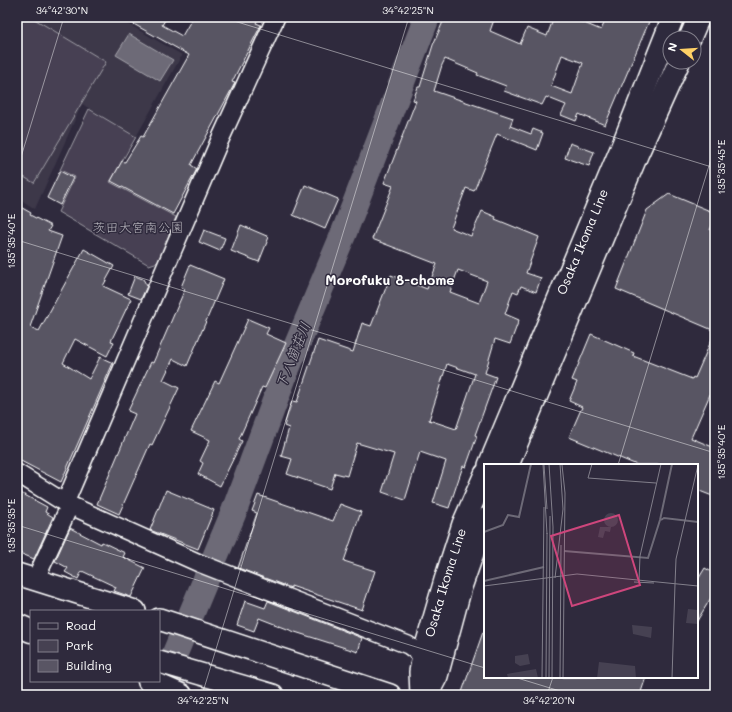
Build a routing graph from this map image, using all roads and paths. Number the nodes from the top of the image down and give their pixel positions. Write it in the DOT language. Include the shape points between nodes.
graph roads {
  1 [pos="276,17"];
  2 [pos="673,17"];
  3 [pos="699,17"];
  4 [pos="693,30"];
  5 [pos="675,70"];
  6 [pos="489,464"];
  7 [pos="508,464"];
  8 [pos="17,473"];
  9 [pos="484,476"];
  10 [pos="68,504"];
  11 [pos="484,522"];
  12 [pos="26,577"];
  13 [pos="132,610"];
  14 [pos="17,619"];
  15 [pos="161,619"];
  16 [pos="30,623"];
  17 [pos="17,625"];
  18 [pos="30,631"];
  19 [pos="423,656"];
  20 [pos="160,662"];
  21 [pos="151,682"];
  22 [pos="181,695"];
  23 [pos="273,695"];
  24 [pos="390,695"];
  25 [pos="422,695"];
  26 [pos="428,695"];
  1 -- 10 [label="street" via="219,142"];
  2 -- 6 [label="main road, Osaka Ikoma Line"];
  3 -- 4 [label="main road"];
  5 -- 7 [label="main road, Osaka Ikoma Line" via="638,153"];
  8 -- 10 [label="street"];
  9 -- 19 [label="main road, Osaka Ikoma Line" via="463,524"];
  10 -- 12 [label="street"];
  10 -- 19 [label="street" via="199,563 408,645"];
  11 -- 26 [label="main road, Osaka Ikoma Line" via="461,587 437,676"];
  12 -- 13 [label="main road"];
  14 -- 16 [label="main road"];
  15 -- 24 [label="main road"];
  17 -- 18 [label="highway"];
  19 -- 25 [label="main road, Osaka Ikoma Line" via="420,672"];
  20 -- 23 [label="main road"];
  21 -- 22 [label="highway"];
}
